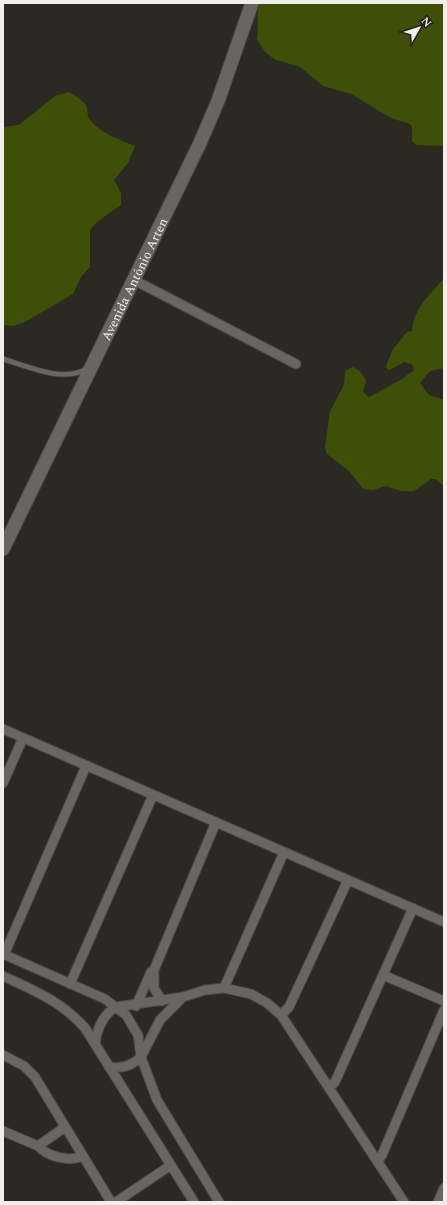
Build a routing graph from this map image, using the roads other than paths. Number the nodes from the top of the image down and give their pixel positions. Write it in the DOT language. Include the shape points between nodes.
graph roads {
  1 [pos="252,3"];
  2 [pos="134,280"];
  3 [pos="3,359"];
  4 [pos="296,364"];
  5 [pos="93,365"];
  6 [pos="3,549"];
  7 [pos="3,729"];
  8 [pos="23,738"];
  9 [pos="86,766"];
  10 [pos="3,783"];
  11 [pos="153,795"];
  12 [pos="216,822"];
  13 [pos="284,852"];
  14 [pos="348,880"];
  15 [pos="413,908"];
  16 [pos="444,922"];
  17 [pos="3,954"];
  18 [pos="154,970"];
  19 [pos="383,975"];
  20 [pos="3,976"];
  21 [pos="70,984"];
  22 [pos="224,988"];
  23 [pos="183,998"];
  24 [pos="162,1000"];
  25 [pos="444,1001"];
  26 [pos="136,1006"];
  27 [pos="116,1007"];
  28 [pos="444,1010"];
  29 [pos="281,1015"];
  30 [pos="95,1044"];
  31 [pos="3,1055"];
  32 [pos="141,1056"];
  33 [pos="109,1067"];
  34 [pos="329,1088"];
  35 [pos="65,1126"];
  36 [pos="3,1131"];
  37 [pos="38,1146"];
  38 [pos="83,1156"];
  39 [pos="378,1161"];
  40 [pos="171,1165"];
  41 [pos="444,1188"];
  42 [pos="110,1202"];
  43 [pos="116,1202"];
  44 [pos="194,1202"];
  45 [pos="219,1202"];
  46 [pos="404,1202"];
  47 [pos="438,1202"];
  1 -- 2 [label="street, Avenida Antônio Arten" via="218,101"];
  2 -- 4 [label="street"];
  2 -- 5 [label="street, Avenida Antônio Arten"];
  3 -- 5 [label="lane" via="64,376 79,373"];
  5 -- 6 [label="street, Avenida Antônio Arten"];
  7 -- 8 [label="street"];
  8 -- 9 [label="street"];
  8 -- 10 [label="street"];
  9 -- 11 [label="street"];
  9 -- 17 [label="street"];
  11 -- 12 [label="street"];
  11 -- 21 [label="street"];
  12 -- 13 [label="street"];
  12 -- 18 [label="street"];
  13 -- 14 [label="street"];
  13 -- 22 [label="street"];
  14 -- 15 [label="street"];
  14 -- 29 [label="street" via="289,1007"];
  15 -- 16 [label="street"];
  15 -- 19 [label="street"];
  17 -- 21 [label="street"];
  18 -- 24 [label="street" via="154,988"];
  18 -- 26 [label="street"];
  19 -- 25 [label="street"];
  19 -- 34 [label="street"];
  20 -- 30 [label="street" via="61,1005 78,1021"];
  21 -- 27 [label="street" via="105,999"];
  22 -- 23 [label="street" via="205,990"];
  22 -- 29 [label="street" via="255,996 268,1003"];
  23 -- 24 [label="street"];
  23 -- 32 [label="street" via="160,1020"];
  24 -- 26 [label="street"];
  26 -- 27 [label="street"];
  27 -- 30 [label="street" via="102,1020"];
  27 -- 32 [label="street" via="126,1015 135,1028"];
  28 -- 39 [label="street"];
  29 -- 34 [label="street"];
  30 -- 33 [label="street"];
  31 -- 35 [label="street" via="24,1066 35,1077"];
  32 -- 33 [label="street" via="126,1067"];
  32 -- 45 [label="street" via="152,1090 162,1110"];
  33 -- 40 [label="street"];
  34 -- 39 [label="street"];
  35 -- 37 [label="street"];
  35 -- 38 [label="street"];
  36 -- 37 [label="street"];
  37 -- 38 [label="street" via="42,1151 65,1159"];
  38 -- 42 [label="street"];
  39 -- 46 [label="street"];
  40 -- 43 [label="street"];
  40 -- 44 [label="street"];
  41 -- 47 [label="street"];
}
